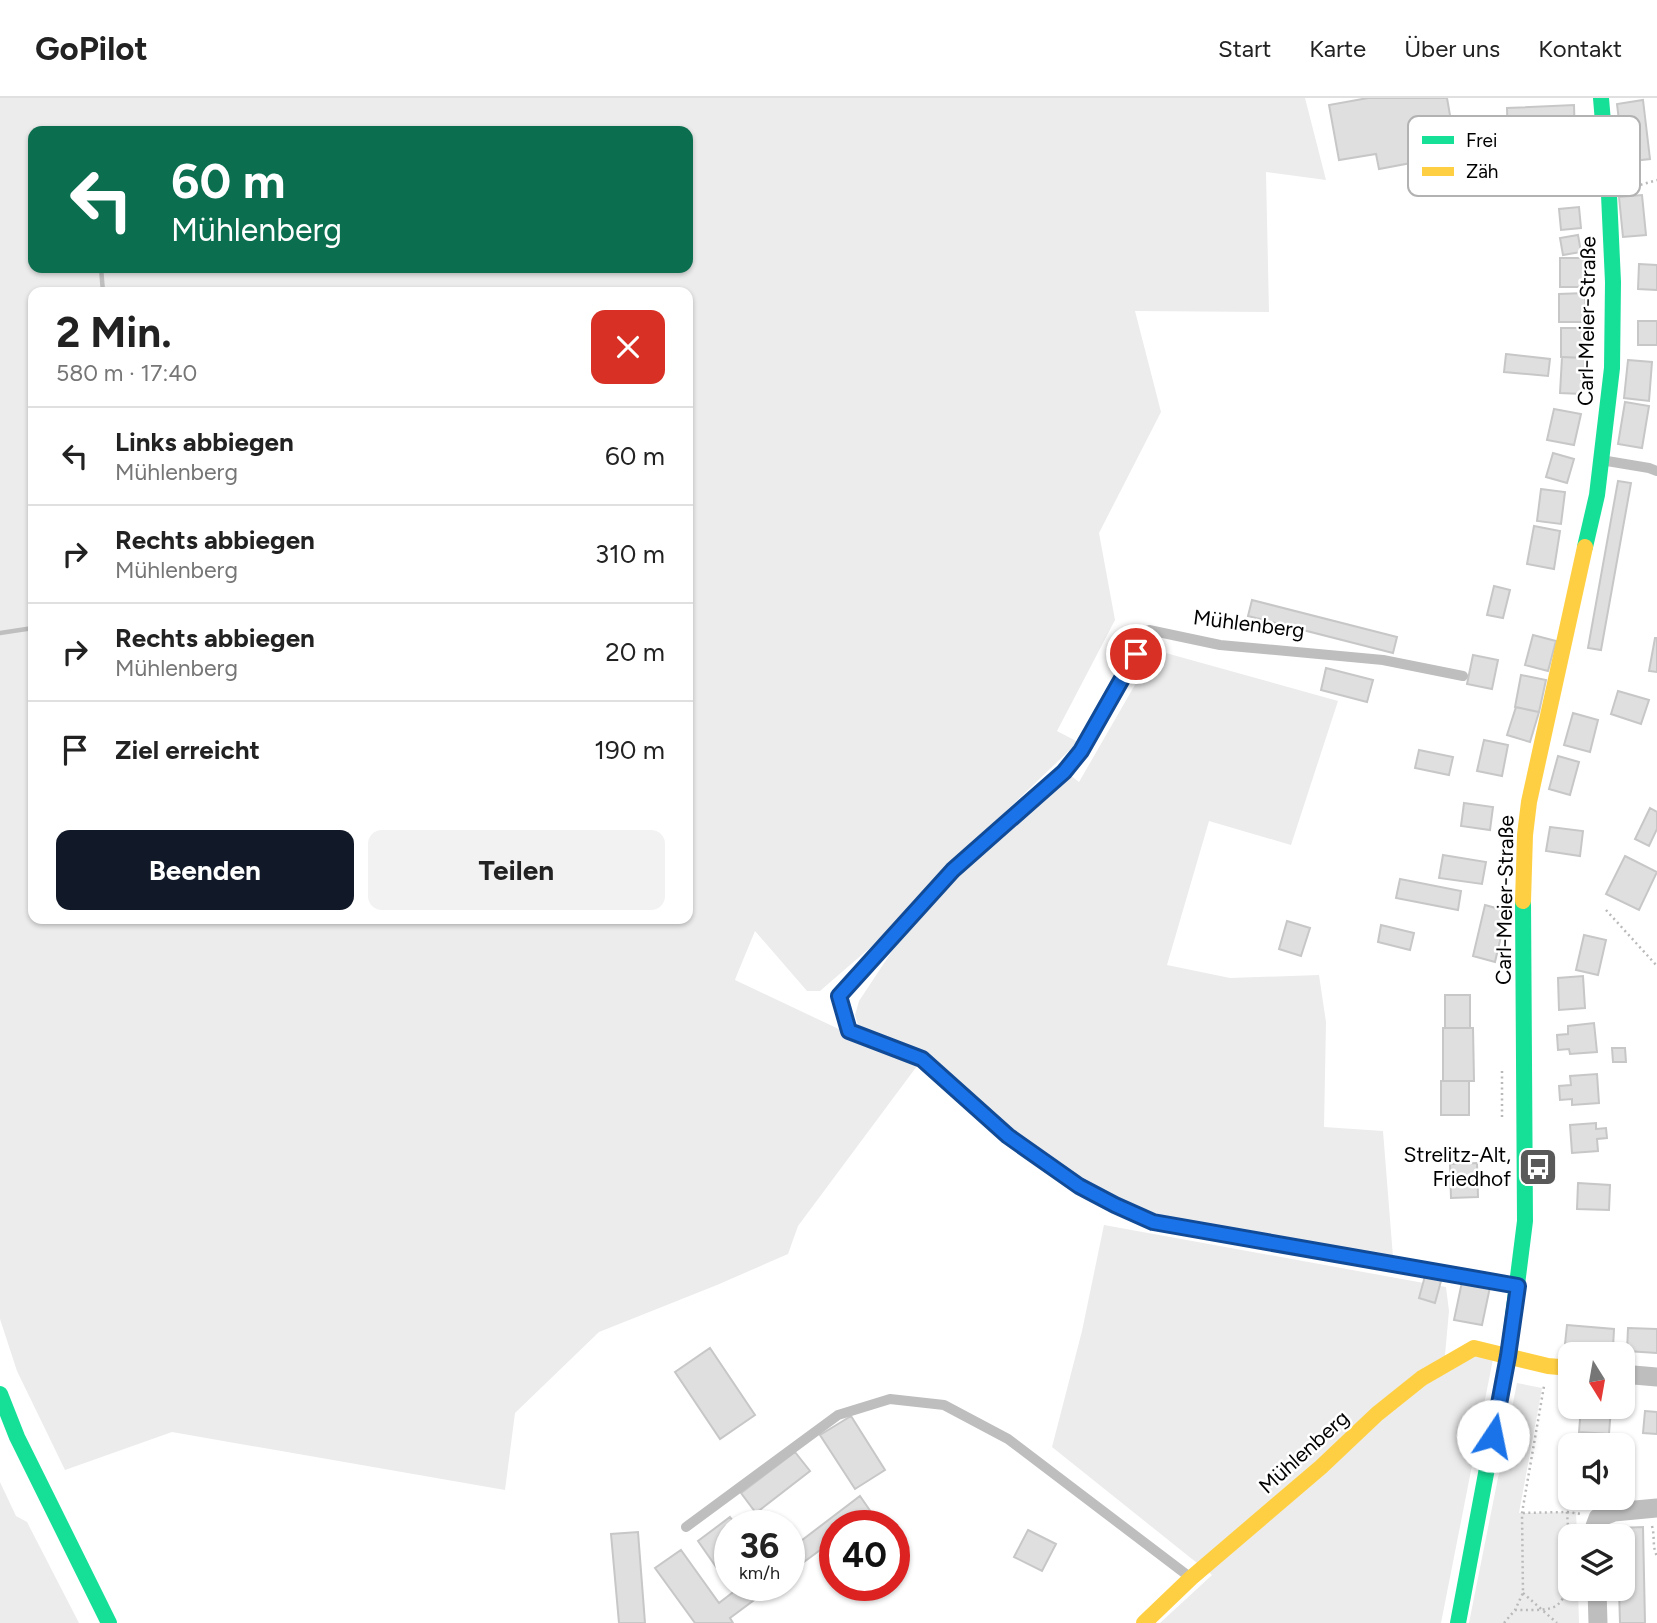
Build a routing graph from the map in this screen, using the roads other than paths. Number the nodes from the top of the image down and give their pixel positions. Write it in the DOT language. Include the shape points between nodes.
graph roads {
  1 [pos="1601,98"];
  2 [pos="1602,116"];
  3 [pos="1609,196"];
  4 [pos="1601,460"];
  5 [pos="1657,471"];
  6 [pos="1463,676"];
  7 [pos="1518,1286"];
  8 [pos="1508,1356"];
  9 [pos="1558,1367"];
  10 [pos="1635,1375"];
  11 [pos="1657,1377"];
  12 [pos="0,1394"];
  13 [pos="1654,1516"];
  14 [pos="1595,1524"];
  15 [pos="686,1527"];
  16 [pos="1191,1578"];
  17 [pos="1597,1601"];
  18 [pos="109,1623"];
  19 [pos="1144,1623"];
  20 [pos="1458,1623"];
  21 [pos="1598,1623"];
  1 -- 2 [label="street, Carl-Meier-Straße"];
  3 -- 4 [label="street, Carl-Meier-Straße" via="1612,368"];
  4 -- 5 [label="lane"];
  4 -- 7 [label="street, Carl-Meier-Straße" via="1525,835 1526,1188"];
  6 -- 7 [label="lane, Mühlenberg" via="1383,660 1220,645 1149,630 1081,751 1064,772 953,870 839,996 849,1031 922,1059 1008,1136 1079,1186 1127,1211 1153,1222"];
  7 -- 8 [label="street, Carl-Meier-Straße"];
  8 -- 9 [label="street, Mühlenberg"];
  8 -- 16 [label="street, Mühlenberg" via="1474,1348 1422,1378"];
  8 -- 20 [label="street, Carl-Meier-Straße"];
  10 -- 11 [label="street"];
  12 -- 18 [label="street"];
  13 -- 14 [label="street" via="1614,1512 1598,1518"];
  15 -- 16 [label="lane" via="838,1415 890,1399 944,1405 1008,1439"];
  16 -- 19 [label="street, Mühlenberg"];
  17 -- 21 [label="street"];
}
